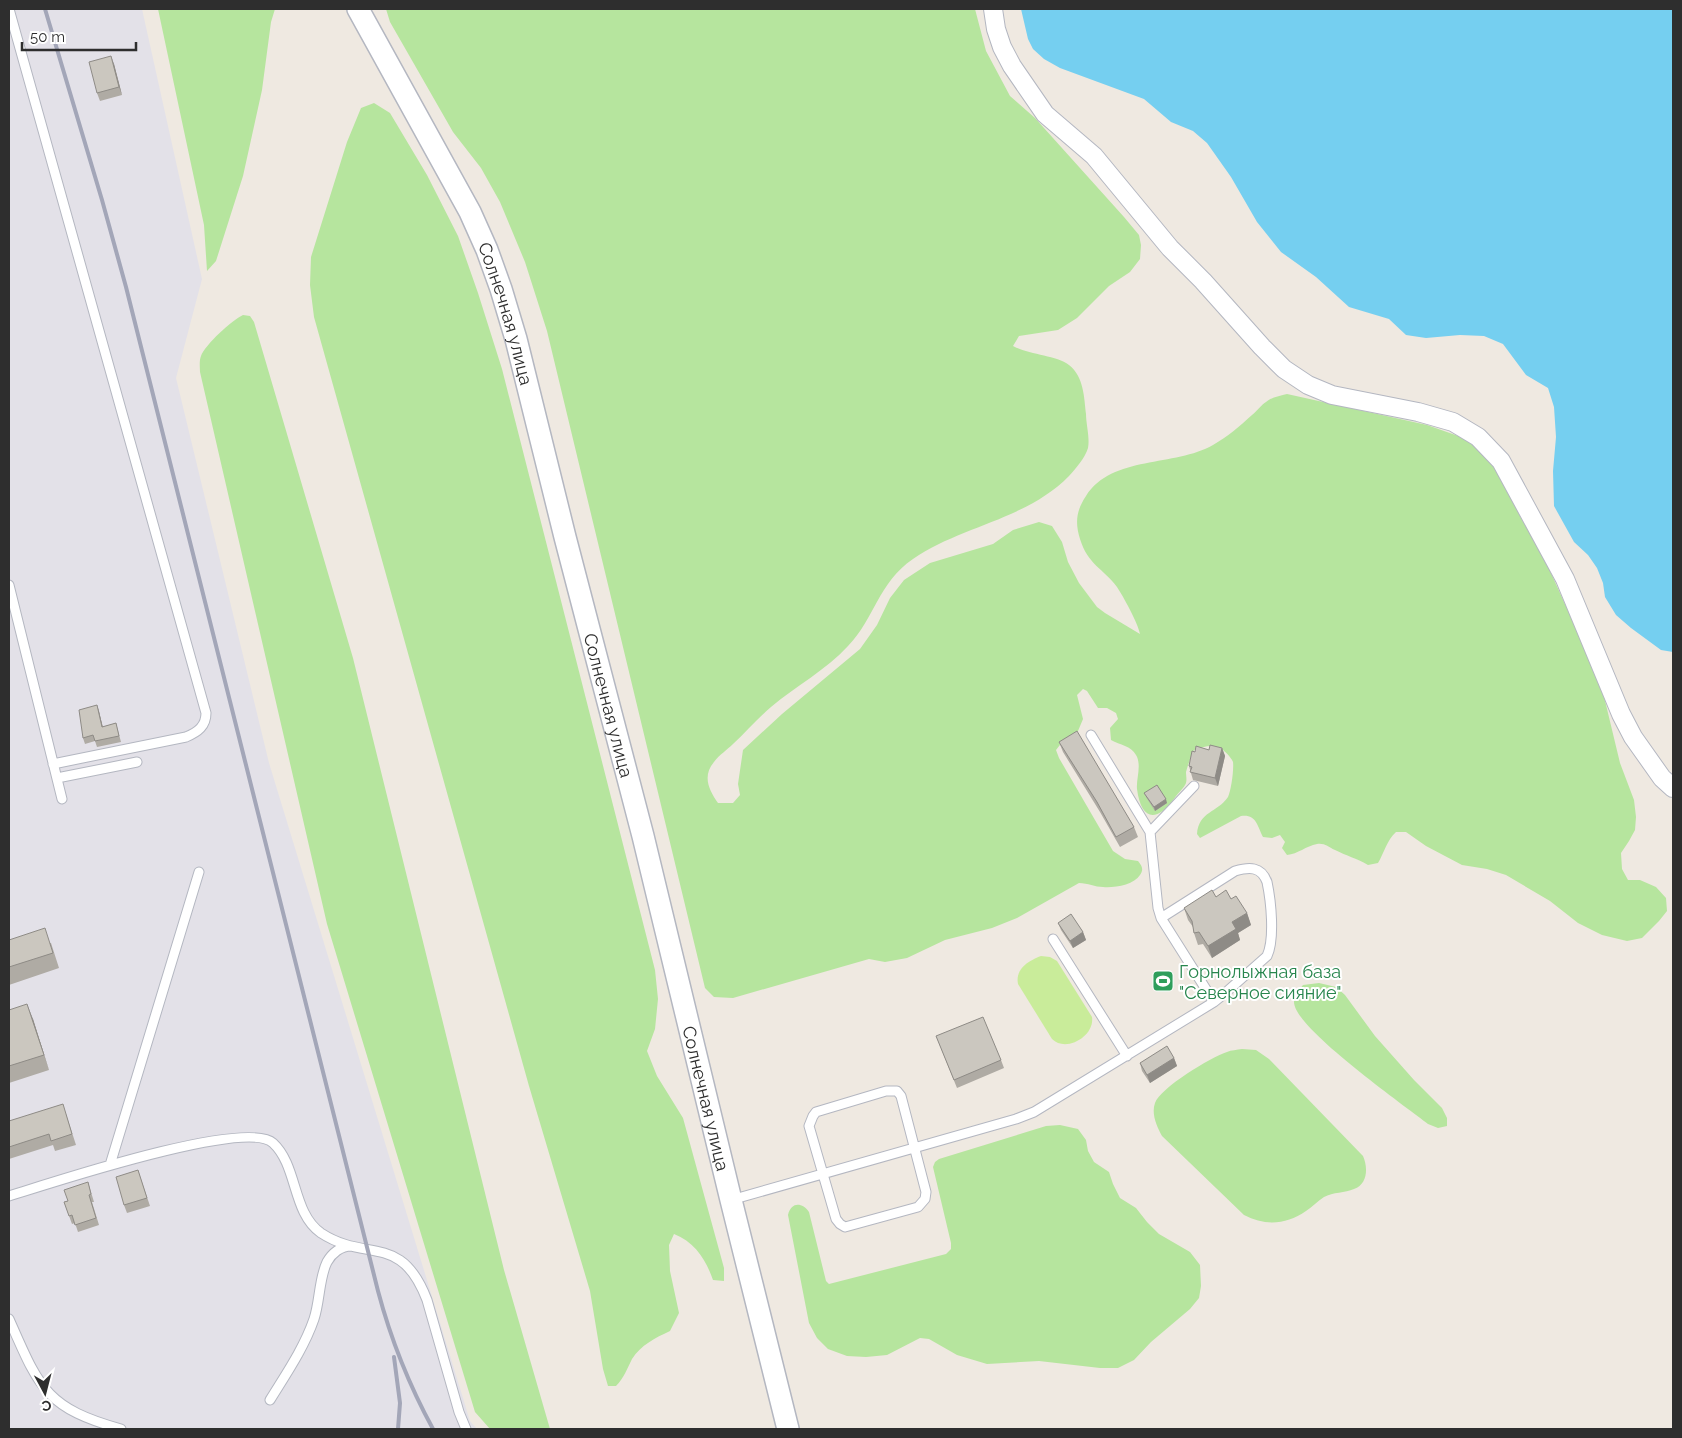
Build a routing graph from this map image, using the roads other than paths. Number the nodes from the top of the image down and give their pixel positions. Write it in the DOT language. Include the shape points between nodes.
graph roads {
  1 [pos="9,9"];
  2 [pos="358,9"];
  3 [pos="993,9"];
  4 [pos="9,585"];
  5 [pos="12,612"];
  6 [pos="1091,735"];
  7 [pos="137,762"];
  8 [pos="53,764"];
  9 [pos="57,778"];
  10 [pos="1194,786"];
  11 [pos="1673,788"];
  12 [pos="62,799"];
  13 [pos="1150,832"];
  14 [pos="199,872"];
  15 [pos="1161,918"];
  16 [pos="1053,939"];
  17 [pos="1214,1002"];
  18 [pos="1127,1056"];
  19 [pos="915,1148"];
  20 [pos="110,1165"];
  21 [pos="822,1174"];
  22 [pos="9,1196"];
  23 [pos="731,1200"];
  24 [pos="357,1246"];
  25 [pos="9,1319"];
  26 [pos="270,1400"];
  27 [pos="120,1429"];
  28 [pos="466,1429"];
  29 [pos="788,1429"];
  1 -- 8 [label="lane" via="206,713 203,726 186,737"];
  2 -- 23 [label="street, Солнечная улица" via="470,212 501,289 643,836"];
  3 -- 11 [label="street" via="1002,46 1045,114 1094,156 1170,248 1284,369 1332,395 1453,422 1478,437 1501,461 1565,578 1633,737"];
  4 -- 5 [label="lane"];
  5 -- 8 [label="lane"];
  6 -- 13 [label="lane"];
  7 -- 9 [label="lane"];
  8 -- 9 [label="lane"];
  9 -- 12 [label="lane"];
  10 -- 13 [label="lane"];
  13 -- 15 [label="lane"];
  14 -- 20 [label="lane"];
  15 -- 17 [label="lane"];
  15 -- 17 [label="lane" via="1235,871 1254,868 1265,877 1272,939 1270,950"];
  16 -- 18 [label="lane"];
  17 -- 18 [label="lane"];
  18 -- 19 [label="lane" via="1034,1112"];
  19 -- 21 [label="lane"];
  19 -- 21 [label="lane" via="926,1192 922,1204 852,1226 845,1227 836,1219"];
  19 -- 21 [label="lane" via="901,1096 897,1092 886,1091 816,1112 809,1126"];
  20 -- 22 [label="lane"];
  20 -- 24 [label="lane" via="226,1138 260,1137 272,1142 280,1152 312,1224 328,1236"];
  21 -- 23 [label="lane"];
  23 -- 29 [label="street, Солнечная улица"];
  24 -- 26 [label="lane" via="341,1248 327,1262 309,1331"];
  24 -- 28 [label="lane" via="395,1257 408,1267 421,1285"];
  25 -- 27 [label="lane" via="31,1368 46,1391 80,1415"];
}
